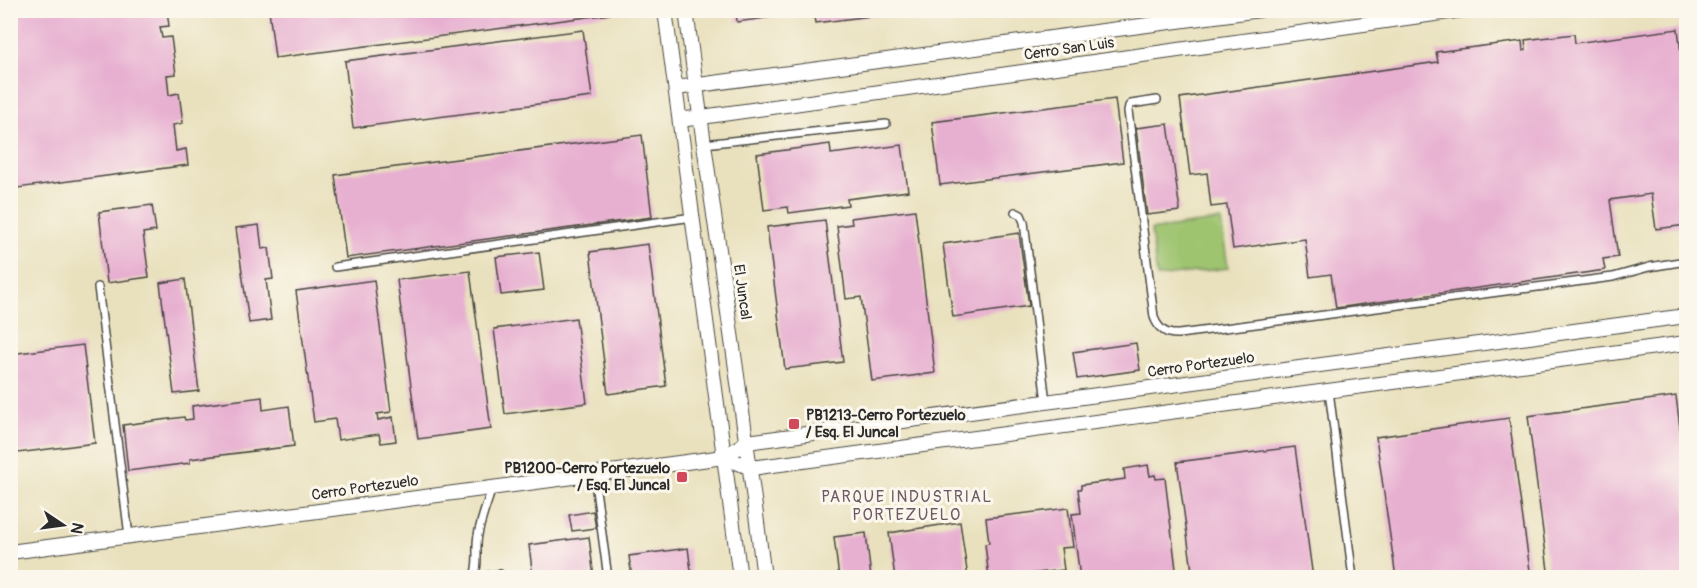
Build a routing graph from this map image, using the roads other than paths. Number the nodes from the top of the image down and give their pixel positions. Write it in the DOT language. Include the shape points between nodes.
graph roads {
  1 [pos="665,10"];
  2 [pos="686,10"];
  3 [pos="1260,10"];
  4 [pos="1462,10"];
  5 [pos="696,86"];
  6 [pos="676,88"];
  7 [pos="1157,100"];
  8 [pos="700,117"];
  9 [pos="680,120"];
  10 [pos="886,124"];
  11 [pos="704,144"];
  12 [pos="1015,212"];
  13 [pos="693,217"];
  14 [pos="1686,261"];
  15 [pos="335,267"];
  16 [pos="98,288"];
  17 [pos="1686,316"];
  18 [pos="1686,343"];
  19 [pos="1329,391"];
  20 [pos="1046,402"];
  21 [pos="747,442"];
  22 [pos="724,458"];
  23 [pos="751,468"];
  24 [pos="594,475"];
  25 [pos="492,488"];
  26 [pos="129,536"];
  27 [pos="10,552"];
  28 [pos="475,574"];
  29 [pos="500,574"];
  30 [pos="487,577"];
  31 [pos="608,578"];
  32 [pos="740,578"];
  33 [pos="764,578"];
  34 [pos="1353,578"];
  1 -- 6 [label="street"];
  2 -- 5 [label="street, El Juncal"];
  3 -- 5 [label="street, Cerro San Luis"];
  4 -- 8 [label="street, Cerro San Luis"];
  5 -- 6 [label="street, Cerro San Luis"];
  5 -- 8 [label="street, El Juncal"];
  6 -- 9 [label="street"];
  7 -- 14 [label="lane" via="1131,104 1128,111 1154,318 1170,334 1613,277"];
  8 -- 9 [label="street, Cerro San Luis"];
  8 -- 11 [label="street, El Juncal"];
  9 -- 13 [label="street"];
  10 -- 11 [label="lane"];
  11 -- 21 [label="street, El Juncal"];
  12 -- 20 [label="lane" via="1024,222"];
  13 -- 15 [label="lane"];
  13 -- 22 [label="street"];
  16 -- 26 [label="lane"];
  17 -- 20 [label="street, Cerro Portezuelo"];
  18 -- 19 [label="street, Cerro Portezuelo"];
  19 -- 23 [label="street, Cerro Portezuelo"];
  19 -- 34 [label="lane"];
  20 -- 21 [label="street, Cerro Portezuelo"];
  21 -- 22 [label="street, Cerro Portezuelo"];
  21 -- 23 [label="street, El Juncal"];
  22 -- 23 [label="street, Cerro Portezuelo"];
  22 -- 24 [label="street, Cerro Portezuelo"];
  22 -- 32 [label="street"];
  23 -- 33 [label="street, El Juncal"];
  24 -- 25 [label="street, Cerro Portezuelo"];
  24 -- 31 [label="lane"];
  25 -- 26 [label="street, Cerro Portezuelo"];
  25 -- 28 [label="lane" via="478,535"];
  26 -- 27 [label="street, Cerro Portezuelo"];
  28 -- 30 [label="lane" via="484,573"];
  29 -- 30 [label="lane"];
}
